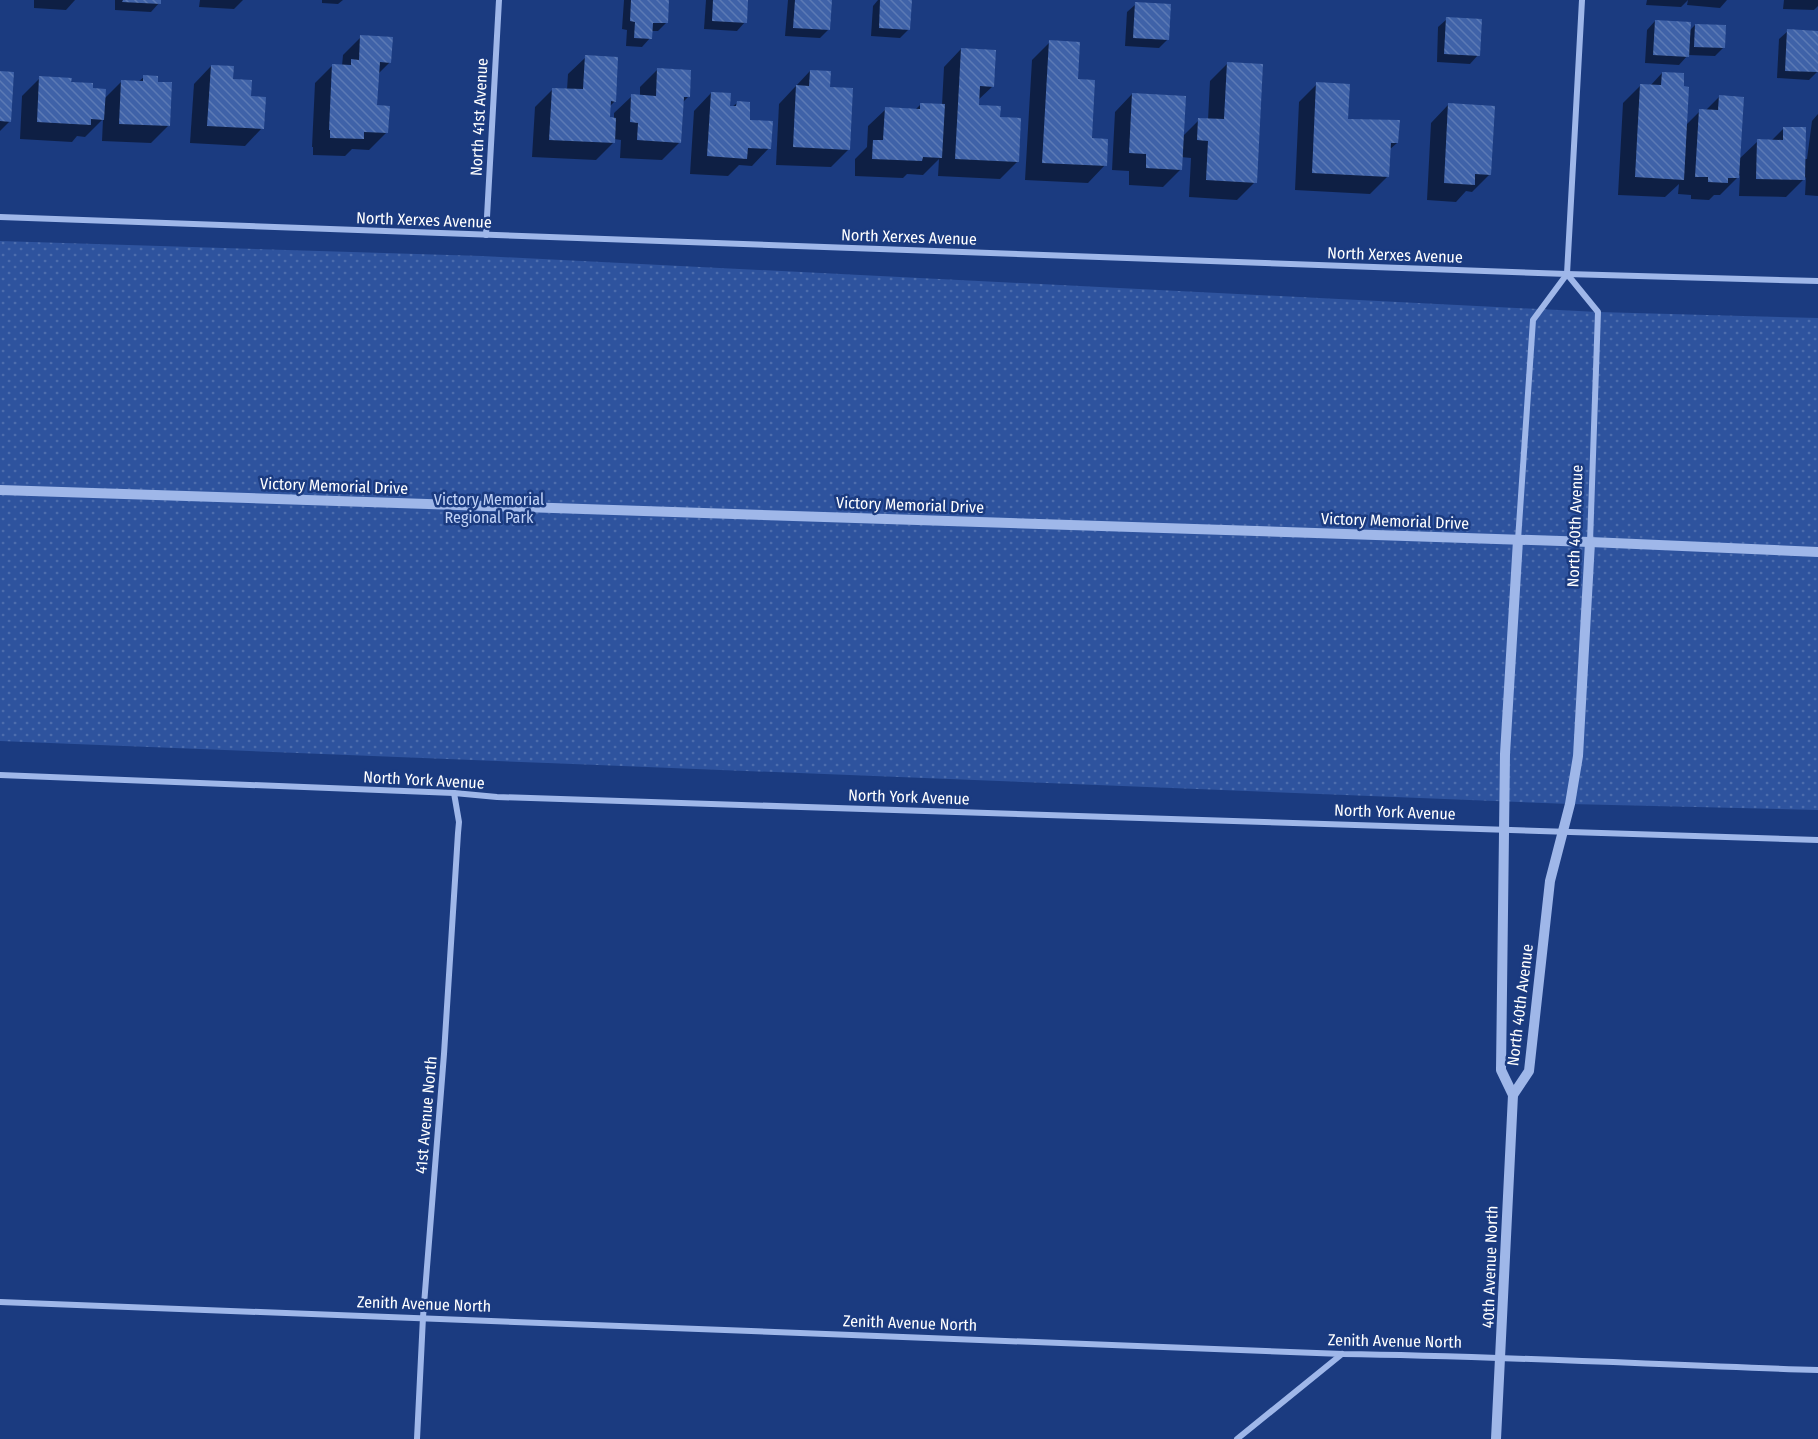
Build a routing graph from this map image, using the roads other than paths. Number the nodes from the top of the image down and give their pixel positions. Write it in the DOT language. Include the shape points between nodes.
graph roads {
  1 [pos="499,0"];
  2 [pos="1581,0"];
  3 [pos="0,217"];
  4 [pos="486,236"];
  5 [pos="1567,274"];
  6 [pos="1818,281"];
  7 [pos="0,490"];
  8 [pos="1518,540"];
  9 [pos="1590,542"];
  10 [pos="1818,552"];
  11 [pos="0,775"];
  12 [pos="454,793"];
  13 [pos="1504,829"];
  14 [pos="1562,833"];
  15 [pos="1818,840"];
  16 [pos="1513,1095"];
  17 [pos="0,1302"];
  18 [pos="423,1317"];
  19 [pos="1343,1354"];
  20 [pos="1501,1359"];
  21 [pos="1818,1370"];
  22 [pos="417,1439"];
  23 [pos="1237,1439"];
  24 [pos="1496,1439"];
  1 -- 4 [label="street, North 41st Avenue"];
  2 -- 5 [label="street"];
  3 -- 4 [label="street, North Xerxes Avenue"];
  4 -- 5 [label="street, North Xerxes Avenue"];
  5 -- 6 [label="street, North Xerxes Avenue"];
  5 -- 8 [label="street, North 40th Avenue" via="1533,320"];
  5 -- 9 [label="street, North 40th Avenue" via="1598,312"];
  7 -- 8 [label="street, Victory Memorial Drive"];
  8 -- 9 [label="street, Victory Memorial Drive"];
  8 -- 13 [label="street, North 40th Avenue"];
  9 -- 10 [label="street, Victory Memorial Drive"];
  9 -- 14 [label="street, North 40th Avenue" via="1578,756"];
  11 -- 12 [label="street, North York Avenue"];
  12 -- 13 [label="street, North York Avenue"];
  12 -- 18 [label="street, 41st Avenue North" via="459,822 457,856"];
  13 -- 14 [label="street, North York Avenue"];
  13 -- 16 [label="street, North 40th Avenue" via="1502,1070"];
  14 -- 15 [label="street, North York Avenue"];
  14 -- 16 [label="street, North 40th Avenue" via="1550,881 1529,1071"];
  16 -- 20 [label="street, 40th Avenue North"];
  17 -- 18 [label="street, Zenith Avenue North"];
  18 -- 19 [label="street, Zenith Avenue North"];
  18 -- 22 [label="street, 41st Avenue North"];
  19 -- 20 [label="street, Zenith Avenue North"];
  19 -- 23 [label="street"];
  20 -- 21 [label="street, Zenith Avenue North"];
  20 -- 24 [label="street, 40th Avenue North"];
}
